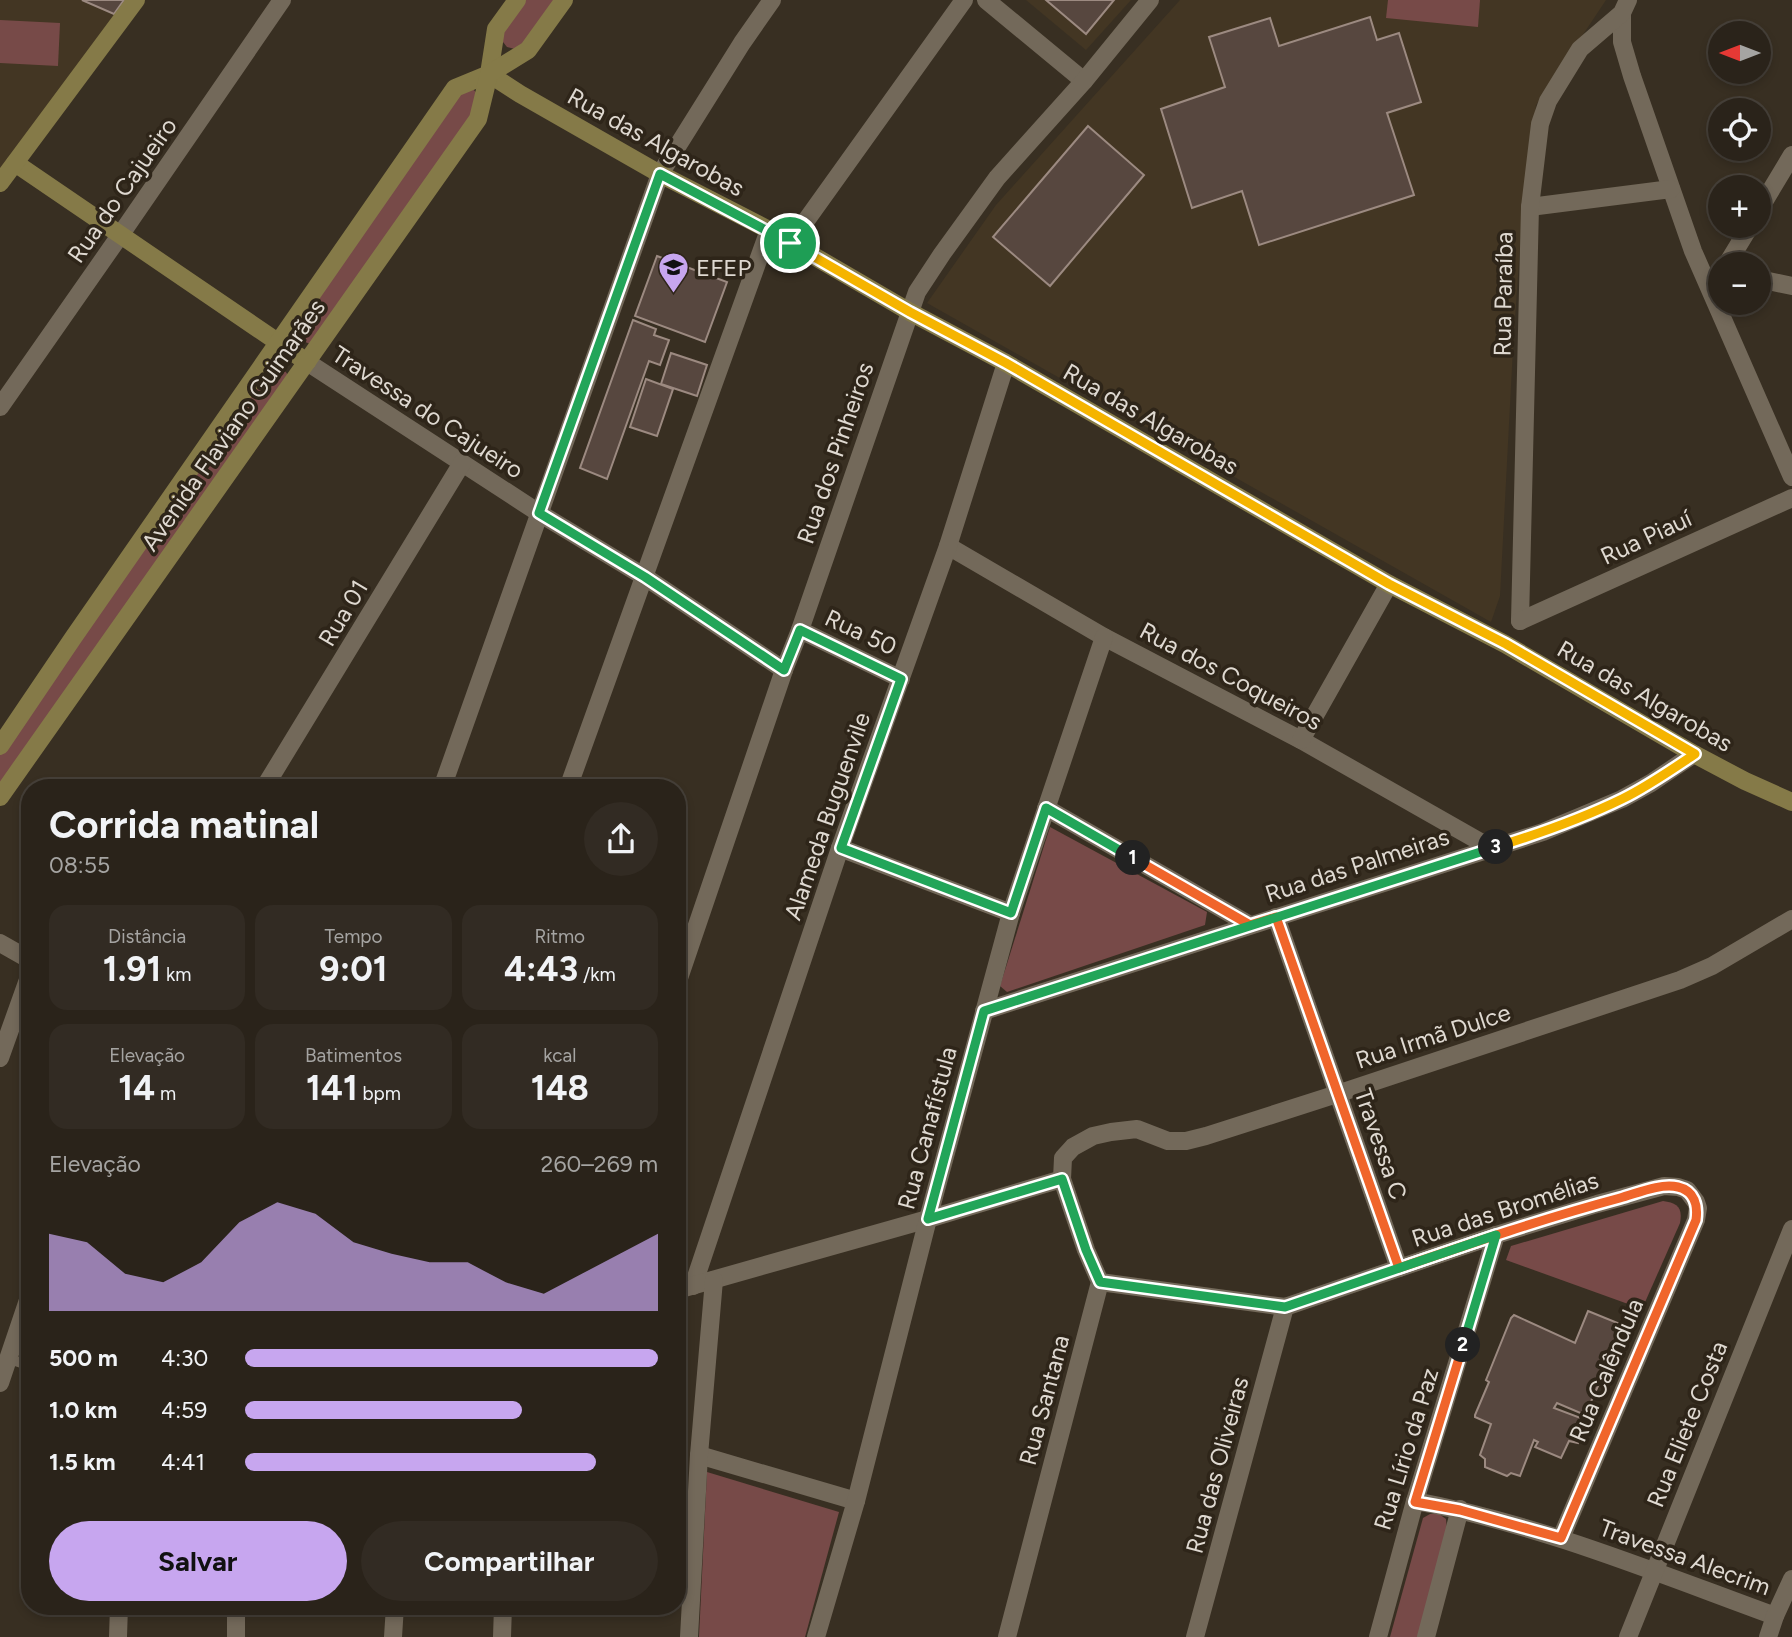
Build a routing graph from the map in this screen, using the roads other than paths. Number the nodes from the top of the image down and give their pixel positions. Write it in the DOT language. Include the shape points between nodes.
graph roads {
  1 [pos="136,0"];
  2 [pos="282,0"];
  3 [pos="517,0"];
  4 [pos="564,0"];
  5 [pos="772,0"];
  6 [pos="964,0"];
  7 [pos="986,0"];
  8 [pos="1150,0"];
  9 [pos="1625,7"];
  10 [pos="489,74"];
  11 [pos="1084,81"];
  12 [pos="1792,155"];
  13 [pos="15,163"];
  14 [pos="660,174"];
  15 [pos="0,183"];
  16 [pos="1671,189"];
  17 [pos="1771,191"];
  18 [pos="1530,207"];
  19 [pos="769,230"];
  20 [pos="121,234"];
  21 [pos="790,243"];
  22 [pos="1708,267"];
  23 [pos="1771,282"];
  24 [pos="1792,286"];
  25 [pos="910,312"];
  26 [pos="1728,315"];
  27 [pos="279,342"];
  28 [pos="307,362"];
  29 [pos="1006,363"];
  30 [pos="0,407"];
  31 [pos="463,463"];
  32 [pos="1792,477"];
  33 [pos="1792,498"];
  34 [pos="539,513"];
  35 [pos="948,546"];
  36 [pos="645,577"];
  37 [pos="1389,584"];
  38 [pos="1520,621"];
  39 [pos="800,630"];
  40 [pos="1104,637"];
  41 [pos="1506,644"];
  42 [pos="784,670"];
  43 [pos="901,679"];
  44 [pos="1301,740"];
  45 [pos="0,746"];
  46 [pos="1695,754"];
  47 [pos="270,779"];
  48 [pos="445,779"];
  49 [pos="571,779"];
  50 [pos="0,797"];
  51 [pos="1792,802"];
  52 [pos="1046,808"];
  53 [pos="841,848"];
  54 [pos="1491,848"];
  55 [pos="1011,913"];
  56 [pos="1276,917"];
  57 [pos="1792,919"];
  58 [pos="1250,925"];
  59 [pos="0,943"];
  60 [pos="21,955"];
  61 [pos="686,958"];
  62 [pos="21,999"];
  63 [pos="984,1011"];
  64 [pos="0,1058"];
  65 [pos="1337,1094"];
  66 [pos="1062,1179"];
  67 [pos="928,1219"];
  68 [pos="1696,1220"];
  69 [pos="1792,1229"];
  70 [pos="1496,1235"];
  71 [pos="1399,1268"];
  72 [pos="714,1280"];
  73 [pos="1100,1282"];
  74 [pos="686,1285"];
  75 [pos="686,1288"];
  76 [pos="1285,1307"];
  77 [pos="21,1316"];
  78 [pos="4,1357"];
  79 [pos="21,1363"];
  80 [pos="0,1383"];
  81 [pos="699,1455"];
  82 [pos="856,1501"];
  83 [pos="1415,1502"];
  84 [pos="1460,1510"];
  85 [pos="1561,1538"];
  86 [pos="1654,1572"];
  87 [pos="1792,1579"];
  88 [pos="119,1615"];
  89 [pos="236,1615"];
  90 [pos="394,1615"];
  91 [pos="503,1615"];
  92 [pos="1775,1616"];
  93 [pos="118,1637"];
  94 [pos="236,1637"];
  95 [pos="393,1637"];
  96 [pos="502,1637"];
  97 [pos="689,1637"];
  98 [pos="816,1637"];
  99 [pos="1007,1637"];
  100 [pos="1195,1637"];
  101 [pos="1378,1637"];
  102 [pos="1426,1637"];
  103 [pos="1628,1637"];
  104 [pos="1768,1637"];
  1 -- 13 [label="street"];
  2 -- 20 [label="street, Rua do Cajueiro"];
  3 -- 10 [label="street, Avenida Flaviano Guimarães" via="496,29"];
  4 -- 10 [label="street, Avenida Flaviano Guimarães" via="528,50"];
  5 -- 14 [label="street"];
  6 -- 21 [label="street"];
  7 -- 11 [label="street"];
  8 -- 11 [label="street, Rua dos Pinheiros"];
  9 -- 16 [label="street" via="1622,42"];
  9 -- 18 [label="street, Rua Paraíba" via="1580,50 1548,101 1540,124"];
  10 -- 14 [label="street, Rua das Algarobas"];
  10 -- 27 [label="street, Avenida Flaviano Guimarães" via="455,88"];
  10 -- 28 [label="street, Avenida Flaviano Guimarães" via="478,119"];
  11 -- 25 [label="street, Rua dos Pinheiros" via="997,178 917,292"];
  12 -- 17 [label="street"];
  13 -- 15 [label="street"];
  13 -- 20 [label="street, Travessa do Cajueiro"];
  14 -- 19 [label="street, Rua das Algarobas"];
  14 -- 34 [label="street"];
  16 -- 18 [label="street"];
  16 -- 22 [label="street"];
  18 -- 38 [label="street, Rua Paraíba"];
  19 -- 21 [label="street, Rua das Algarobas"];
  19 -- 36 [label="street"];
  20 -- 27 [label="street, Travessa do Cajueiro"];
  20 -- 30 [label="street, Rua do Cajueiro"];
  21 -- 25 [label="street, Rua das Algarobas"];
  23 -- 24 [label="street"];
  25 -- 29 [label="street, Rua das Algarobas"];
  25 -- 39 [label="street, Rua dos Pinheiros"];
  26 -- 32 [label="street"];
  27 -- 28 [label="street, Travessa do Cajueiro"];
  27 -- 45 [label="street, Avenida Flaviano Guimarães"];
  28 -- 31 [label="street, Travessa do Cajueiro"];
  28 -- 50 [label="street, Avenida Flaviano Guimarães"];
  29 -- 35 [label="street, Alameda Buguenvile"];
  29 -- 37 [label="street, Rua das Algarobas"];
  31 -- 34 [label="street, Travessa do Cajueiro"];
  31 -- 47 [label="street, Rua 01"];
  33 -- 38 [label="street, Rua Piauí"];
  34 -- 36 [label="street, Travessa do Cajueiro"];
  34 -- 48 [label="street"];
  35 -- 40 [label="street, Rua dos Coqueiros"];
  35 -- 43 [label="street, Alameda Buguenvile"];
  36 -- 42 [label="street, Travessa do Cajueiro"];
  36 -- 49 [label="street"];
  37 -- 41 [label="street, Rua das Algarobas"];
  37 -- 44 [label="street"];
  38 -- 41 [label="street"];
  39 -- 42 [label="street, Rua dos Pinheiros"];
  39 -- 43 [label="street, Rua 50"];
  40 -- 44 [label="street, Rua dos Coqueiros"];
  40 -- 52 [label="street, Rua Canafístula"];
  41 -- 46 [label="street, Rua das Algarobas"];
  42 -- 61 [label="street, Rua dos Pinheiros"];
  43 -- 53 [label="street, Alameda Buguenvile"];
  44 -- 54 [label="street, Rua dos Coqueiros"];
  46 -- 51 [label="street, Rua das Algarobas"];
  46 -- 54 [label="street, Rua das Palmeiras" via="1622,799"];
  52 -- 55 [label="street, Rua Canafístula"];
  52 -- 58 [label="street"];
  53 -- 55 [label="street"];
  53 -- 74 [label="street, Alameda Buguenvile"];
  54 -- 56 [label="street, Rua das Palmeiras"];
  55 -- 63 [label="street, Rua Canafístula"];
  56 -- 58 [label="street, Rua das Palmeiras"];
  56 -- 65 [label="street, Travessa C"];
  57 -- 65 [label="street, Rua Irmã Dulce" via="1680,980"];
  58 -- 63 [label="street, Rua das Palmeiras"];
  59 -- 60 [label="street"];
  62 -- 64 [label="street"];
  63 -- 67 [label="street, Rua Canafístula"];
  65 -- 66 [label="street, Rua Irmã Dulce" via="1186,1141 1168,1141 1137,1129 1093,1136 1063,1158"];
  65 -- 71 [label="street, Travessa C"];
  66 -- 67 [label="street"];
  66 -- 73 [label="street"];
  67 -- 72 [label="street"];
  67 -- 82 [label="street, Rua Canafístula"];
  68 -- 70 [label="street, Rua das Bromélias" via="1698,1208 1687,1190 1664,1186"];
  68 -- 85 [label="street, Rua Calêndula"];
  69 -- 86 [label="street, Rua Eliete Costa"];
  70 -- 71 [label="street, Rua das Bromélias"];
  70 -- 83 [label="street, Rua Lírio da Paz"];
  71 -- 76 [label="street, Rua das Bromélias"];
  72 -- 75 [label="street"];
  72 -- 81 [label="street"];
  73 -- 76 [label="street, Rua das Bromélias"];
  73 -- 99 [label="street, Rua Santana"];
  76 -- 100 [label="street, Rua das Oliveiras"];
  77 -- 78 [label="street"];
  78 -- 79 [label="lane"];
  78 -- 80 [label="street"];
  81 -- 82 [label="street"];
  81 -- 97 [label="street"];
  82 -- 98 [label="street, Rua Canafístula"];
  83 -- 84 [label="street, Travessa Alecrim"];
  83 -- 101 [label="street, Rua Lírio da Paz"];
  84 -- 85 [label="street, Travessa Alecrim"];
  84 -- 102 [label="street"];
  85 -- 86 [label="street, Travessa Alecrim"];
  86 -- 92 [label="street, Travessa Alecrim"];
  86 -- 103 [label="street, Rua Eliete Costa"];
  87 -- 92 [label="street"];
  88 -- 93 [label="street"];
  89 -- 94 [label="street"];
  90 -- 95 [label="street"];
  91 -- 96 [label="street"];
  92 -- 104 [label="street"];
}
